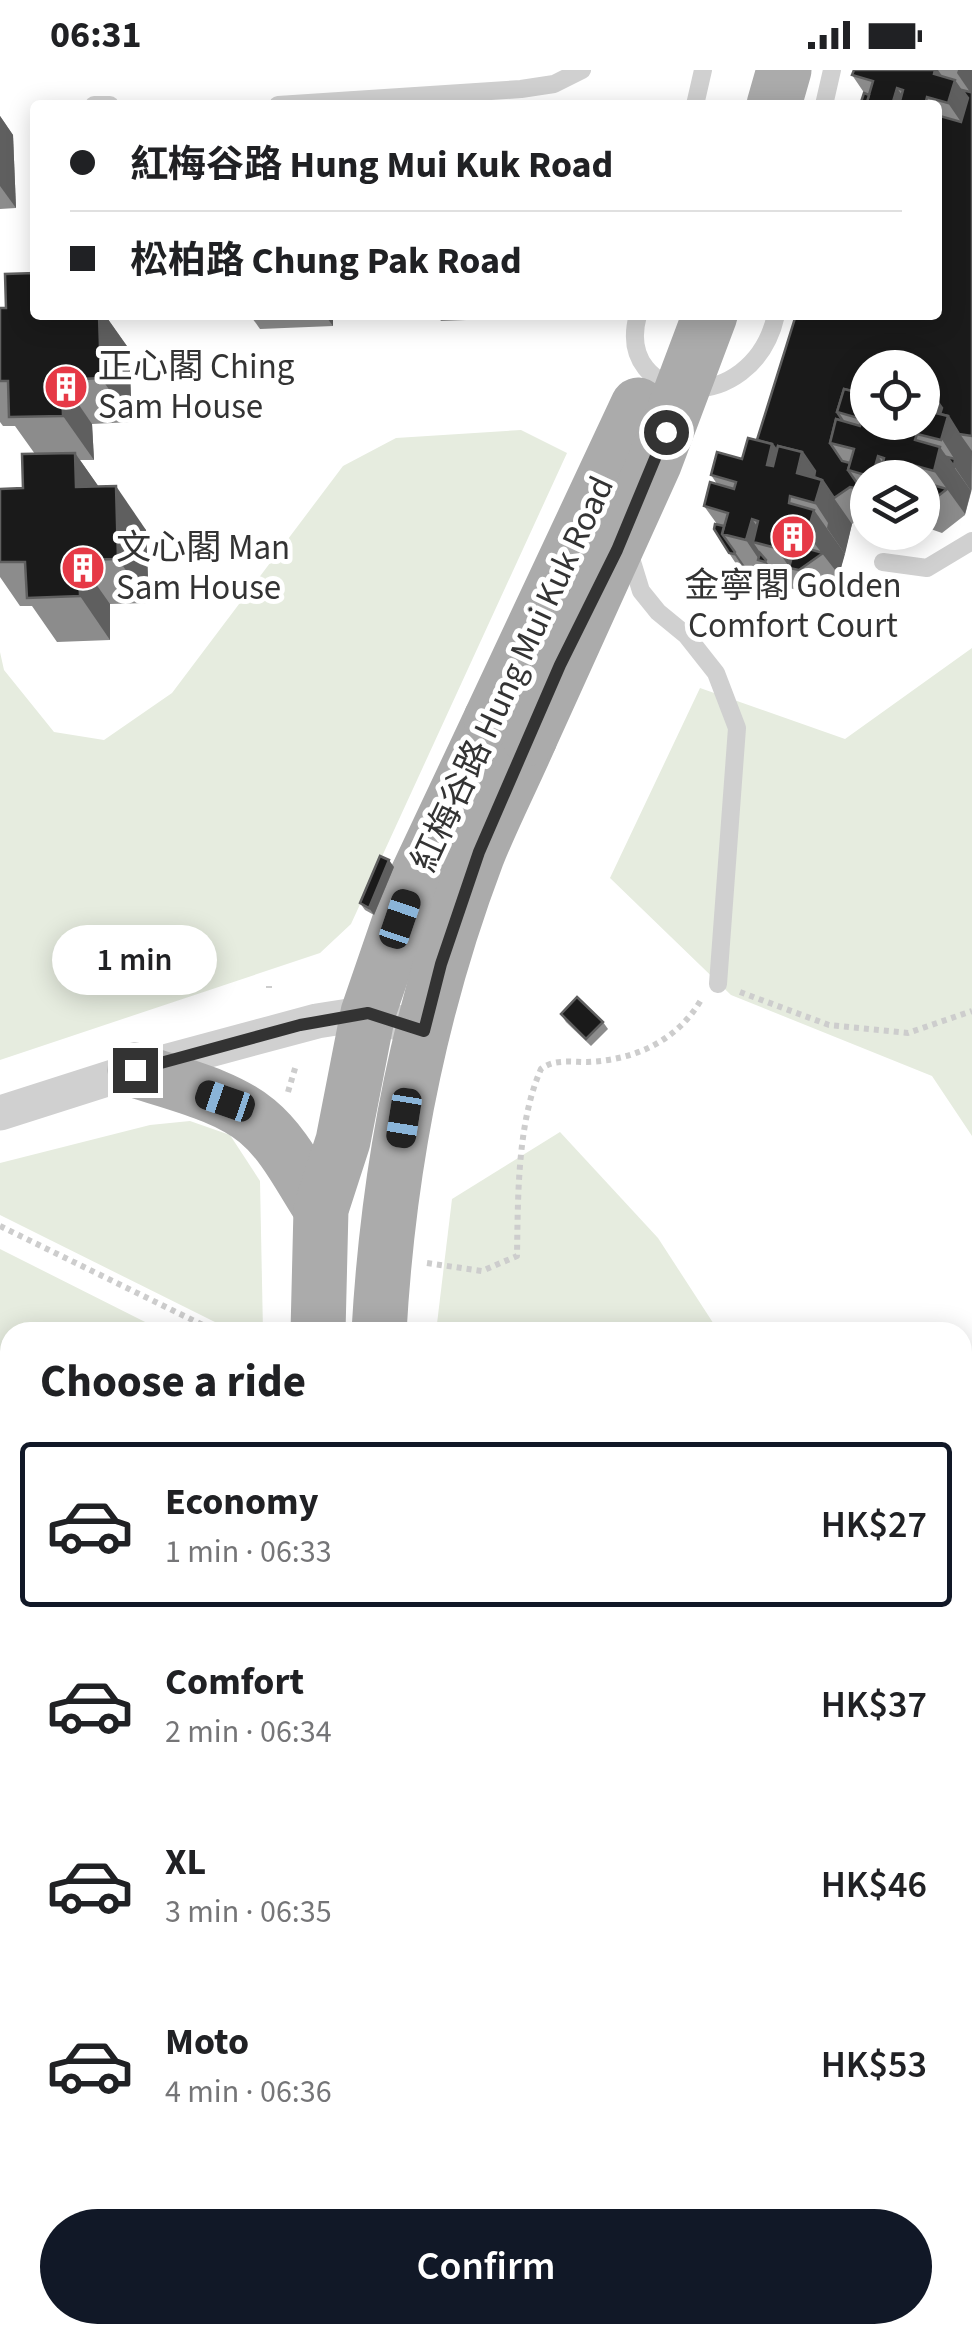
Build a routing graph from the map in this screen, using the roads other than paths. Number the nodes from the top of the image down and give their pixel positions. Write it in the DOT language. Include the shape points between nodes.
graph roads {
  1 [pos="582,70"];
  2 [pos="703,70"];
  3 [pos="747,70"];
  4 [pos="784,70"];
  5 [pos="832,70"];
  6 [pos="349,100"];
  7 [pos="696,100"];
  8 [pos="738,100"];
  9 [pos="775,100"];
  10 [pos="825,100"];
  11 [pos="637,320"];
  12 [pos="673,320"];
  13 [pos="708,320"];
  14 [pos="775,320"];
  15 [pos="690,388"];
  16 [pos="972,540"];
  17 [pos="882,562"];
  18 [pos="510,729"];
  19 [pos="718,984"];
  20 [pos="368,1013"];
  21 [pos="424,1031"];
  22 [pos="135,1070"];
  23 [pos="0,1113"];
  24 [pos="321,1209"];
  25 [pos="318,1322"];
  26 [pos="380,1322"];
  1 -- 6 [label="lane" via="554,84"];
  2 -- 7 [label="lane"];
  3 -- 8 [label="main road"];
  4 -- 9 [label="main road"];
  5 -- 10 [label="lane"];
  11 -- 15 [label="lane" via="637,356 660,381"];
  12 -- 18 [label="main road, 紅梅谷路 Hung Mui Kuk Road, bridge"];
  13 -- 18 [label="main road, 紅梅谷路 Hung Mui Kuk Road, bridge" via="654,464"];
  14 -- 15 [label="lane" via="750,366 719,386"];
  15 -- 19 [label="lane" via="633,523 630,558 650,602 716,673 737,728"];
  16 -- 17 [label="lane" via="927,568"];
  18 -- 20 [label="main road, 紅梅谷路 Hung Mui Kuk Road" via="410,891"];
  18 -- 21 [label="main road, 紅梅谷路 Hung Mui Kuk Road"];
  20 -- 21 [label="street"];
  20 -- 22 [label="street"];
  20 -- 24 [label="main road, 紅梅谷路 Hung Mui Kuk Road" via="343,1141"];
  21 -- 26 [label="main road, 紅梅谷路 Hung Mui Kuk Road" via="391,1197"];
  22 -- 23 [label="street"];
  22 -- 24 [label="main road" via="225,1101 258,1121 288,1154"];
  24 -- 25 [label="main road, 紅梅谷路 Hung Mui Kuk Road"];
}
